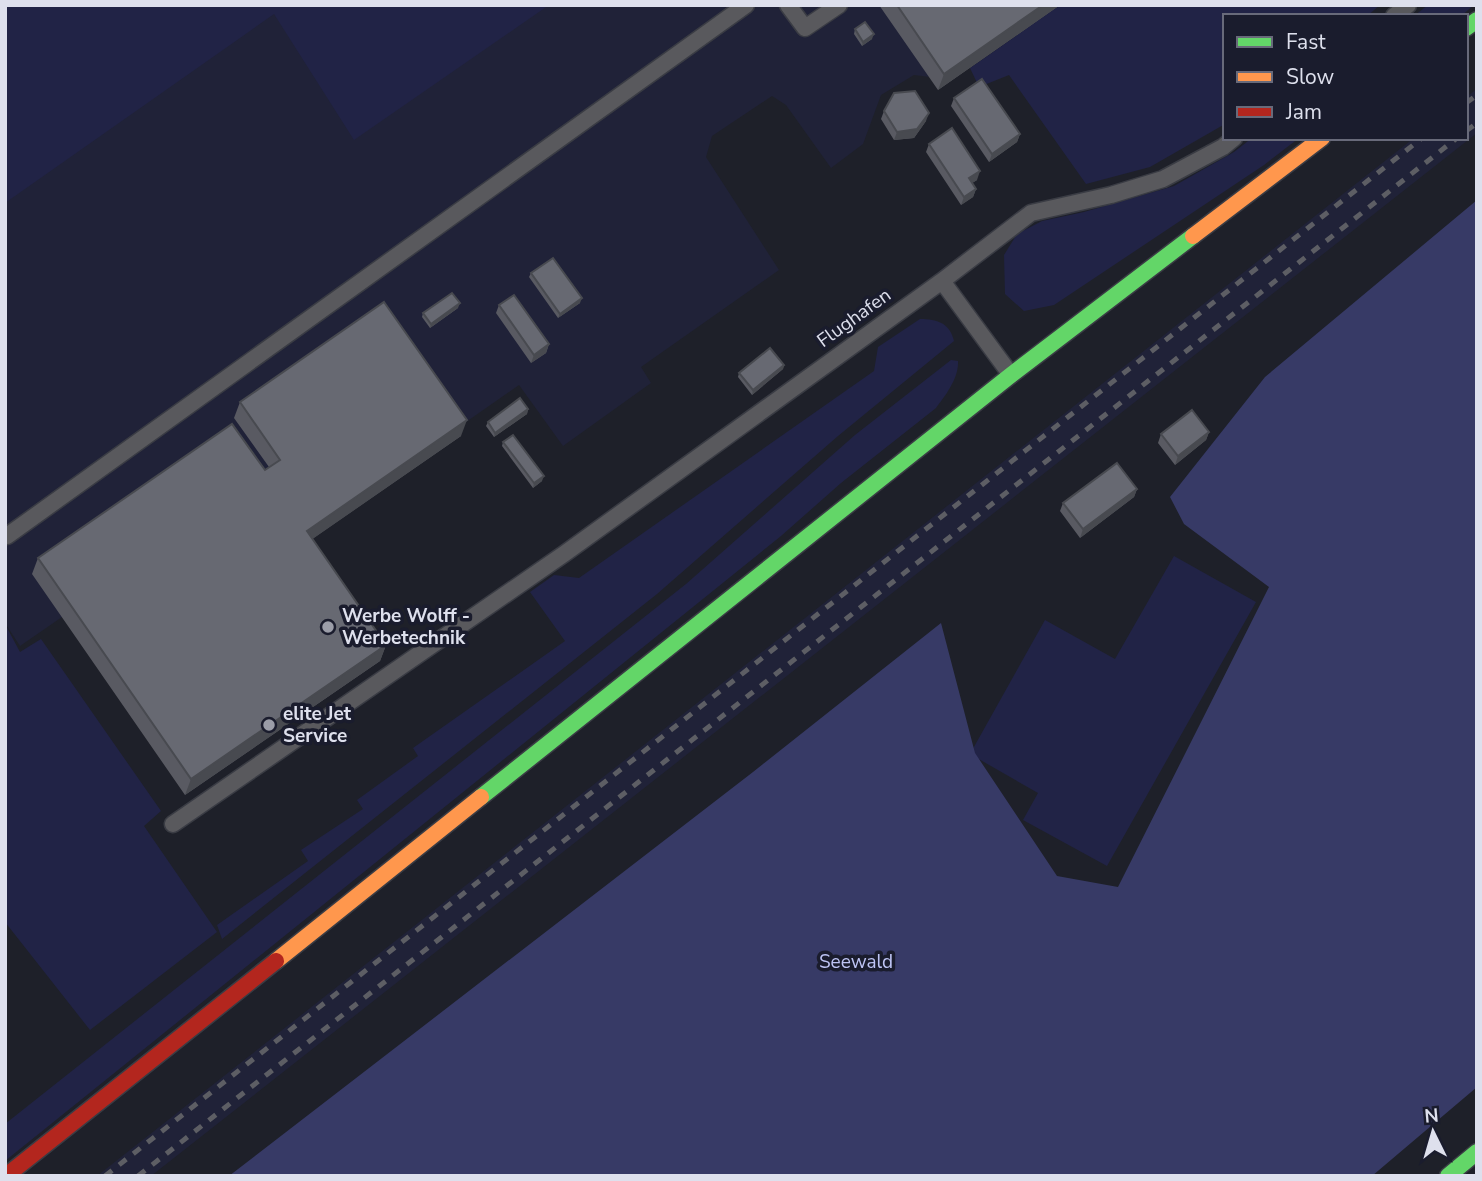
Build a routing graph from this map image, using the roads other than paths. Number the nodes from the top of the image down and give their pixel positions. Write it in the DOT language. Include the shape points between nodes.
graph roads {
  1 [pos="747,5"];
  2 [pos="788,5"];
  3 [pos="839,5"];
  4 [pos="1232,140"];
  5 [pos="1319,140"];
  6 [pos="942,281"];
  7 [pos="1011,375"];
  8 [pos="7,536"];
  9 [pos="173,824"];
  10 [pos="1477,1152"];
  11 [pos="6,1176"];
  12 [pos="1448,1176"];
  1 -- 8 [label="lane"];
  2 -- 3 [label="lane" via="805,28"];
  4 -- 6 [label="lane, Flughafen" via="1163,179 1031,213"];
  5 -- 7 [label="street"];
  6 -- 7 [label="lane"];
  6 -- 9 [label="lane, Flughafen" via="523,583"];
  7 -- 11 [label="street"];
  10 -- 12 [label="street"];
}
